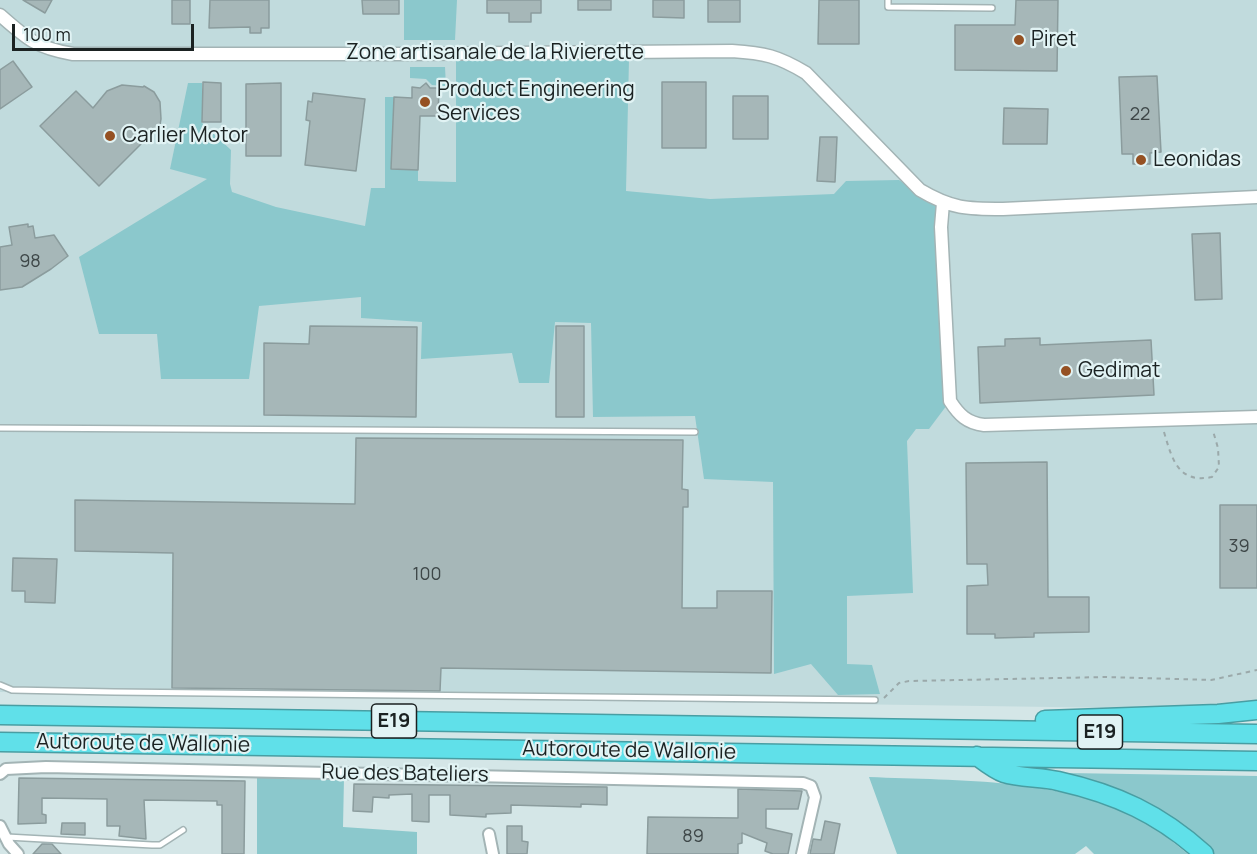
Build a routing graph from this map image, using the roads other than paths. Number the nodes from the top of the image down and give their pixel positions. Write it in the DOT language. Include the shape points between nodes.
graph roads {
  1 [pos="888,0"];
  2 [pos="992,8"];
  3 [pos="0,15"];
  4 [pos="1257,197"];
  5 [pos="943,203"];
  6 [pos="1257,417"];
  7 [pos="0,428"];
  8 [pos="695,432"];
  9 [pos="0,685"];
  10 [pos="875,700"];
  11 [pos="1255,711"];
  12 [pos="0,715"];
  13 [pos="942,730"];
  14 [pos="1257,734"];
  15 [pos="0,742"];
  16 [pos="976,756"];
  17 [pos="1257,761"];
  18 [pos="3,771"];
  19 [pos="0,825"];
  20 [pos="183,830"];
  21 [pos="489,834"];
  22 [pos="5,837"];
  23 [pos="18,854"];
  24 [pos="493,854"];
  25 [pos="802,854"];
  26 [pos="1204,854"];
  1 -- 2 [label="lane" via="888,7"];
  3 -- 5 [label="street, Zone artisanale de la Rivierette" via="34,42 73,54 762,53 786,60 807,73 920,190"];
  4 -- 5 [label="street, Zone artisanale de la Rivierette" via="1003,209 971,209"];
  5 -- 6 [label="street" via="950,401 971,423"];
  7 -- 8 [label="lane"];
  9 -- 10 [label="lane" via="12,690 102,692"];
  11 -- 13 [label="highway" via="1022,720"];
  12 -- 13 [label="highway, Autoroute de Wallonie / E19"];
  13 -- 14 [label="highway, Autoroute de Wallonie / E19"];
  15 -- 16 [label="highway, Autoroute de Wallonie / E19"];
  16 -- 17 [label="highway, Autoroute de Wallonie / E19"];
  16 -- 26 [label="highway" via="1003,773 1056,780 1131,804 1171,826"];
  18 -- 25 [label="street, Rue des Bateliers" via="58,767 803,783 811,786 815,797"];
  19 -- 22 [label="street"];
  20 -- 22 [label="lane" via="160,845"];
  21 -- 24 [label="street"];
  22 -- 23 [label="street"];
}
